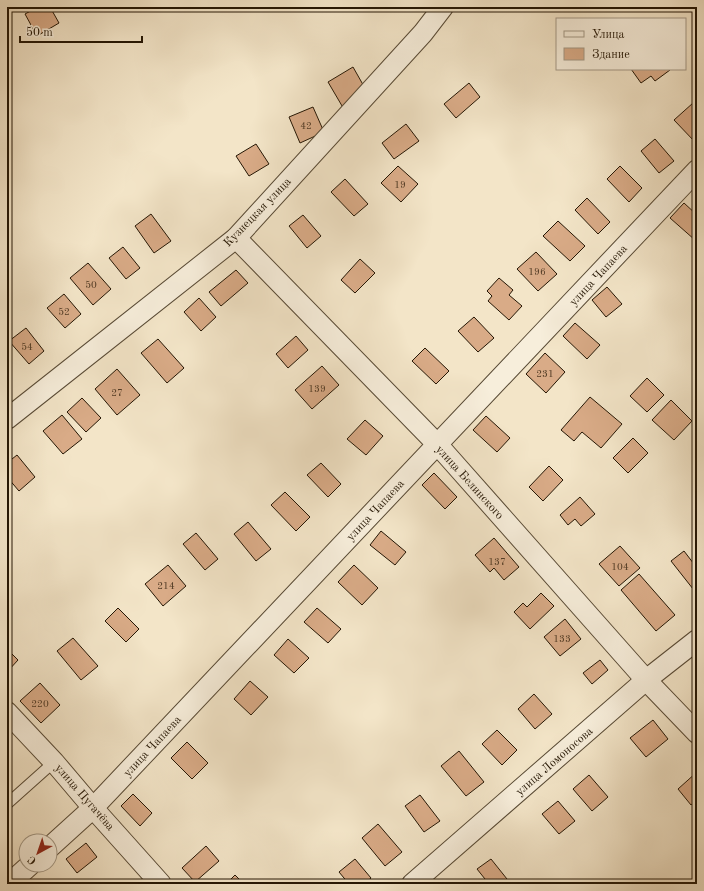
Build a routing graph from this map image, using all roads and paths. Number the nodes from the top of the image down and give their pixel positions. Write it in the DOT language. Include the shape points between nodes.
graph roads {
  1 [pos="442,7"];
  2 [pos="697,170"];
  3 [pos="236,238"];
  4 [pos="7,419"];
  5 [pos="438,444"];
  6 [pos="697,640"];
  7 [pos="646,680"];
  8 [pos="7,712"];
  9 [pos="697,732"];
  10 [pos="54,762"];
  11 [pos="7,804"];
  12 [pos="93,808"];
  13 [pos="58,840"];
  14 [pos="21,873"];
  15 [pos="9,884"];
  16 [pos="161,884"];
  17 [pos="412,884"];
  1 -- 3 [label="street, Кузнецкая улица" via="423,33"];
  2 -- 5 [label="street, улица Чапаева"];
  3 -- 4 [label="street, Кузнецкая улица"];
  3 -- 5 [label="street, улица Белинского"];
  5 -- 7 [label="street, улица Белинского"];
  5 -- 12 [label="street, улица Чапаева"];
  6 -- 7 [label="street, улица Ломоносова"];
  7 -- 9 [label="street, улица Белинского"];
  7 -- 17 [label="street, улица Ломоносова"];
  8 -- 10 [label="street, улица Пугачёва"];
  10 -- 11 [label="lane"];
  10 -- 12 [label="street, улица Пугачёва"];
  12 -- 13 [label="street, улица Чапаева"];
  12 -- 16 [label="street, улица Пугачёва"];
  14 -- 15 [label="street"];
}
